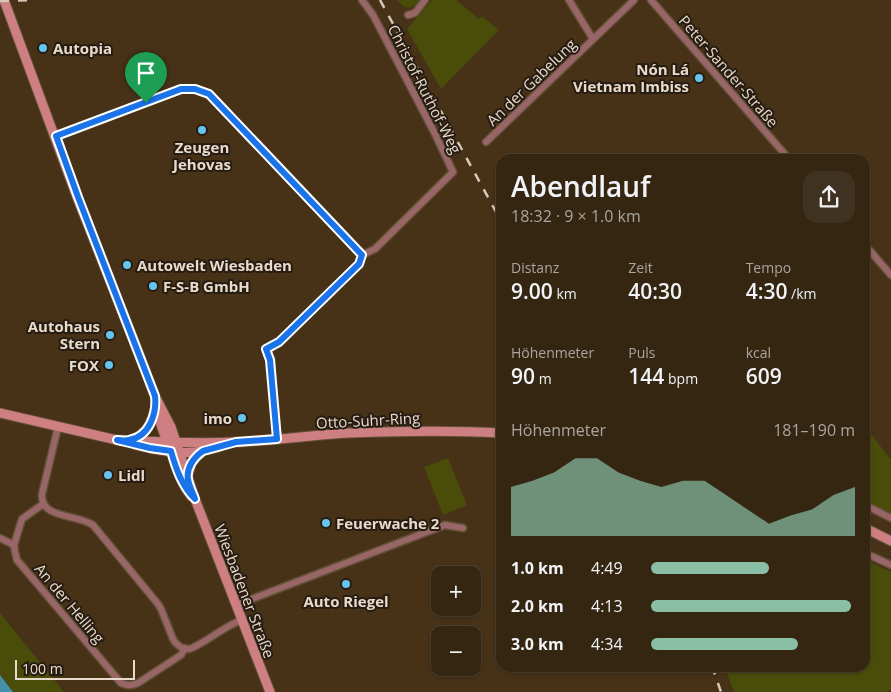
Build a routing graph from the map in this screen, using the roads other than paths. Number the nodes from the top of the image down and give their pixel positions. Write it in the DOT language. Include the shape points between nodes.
graph roads {
  1 [pos="4,0"];
  2 [pos="362,0"];
  3 [pos="425,0"];
  4 [pos="569,0"];
  5 [pos="634,0"];
  6 [pos="650,0"];
  7 [pos="408,15"];
  8 [pos="593,39"];
  9 [pos="56,136"];
  10 [pos="486,142"];
  11 [pos="785,154"];
  12 [pos="870,252"];
  13 [pos="362,255"];
  14 [pos="891,275"];
  15 [pos="156,401"];
  16 [pos="0,413"];
  17 [pos="58,427"];
  18 [pos="496,433"];
  19 [pos="277,439"];
  20 [pos="117,440"];
  21 [pos="128,440"];
  22 [pos="236,442"];
  23 [pos="174,447"];
  24 [pos="203,451"];
  25 [pos="188,478"];
  26 [pos="195,499"];
  27 [pos="43,504"];
  28 [pos="870,508"];
  29 [pos="891,518"];
  30 [pos="463,528"];
  31 [pos="870,530"];
  32 [pos="0,538"];
  33 [pos="891,540"];
  34 [pos="14,545"];
  35 [pos="870,555"];
  36 [pos="891,565"];
  37 [pos="236,604"];
  38 [pos="242,620"];
  39 [pos="185,648"];
  40 [pos="270,692"];
  1 -- 9 [label="main road, Wiesbadener Straße"];
  2 -- 13 [label="street, Christof-Ruthof-Weg" via="377,23 453,172 375,250"];
  3 -- 7 [label="street" via="415,13"];
  4 -- 8 [label="street, An der Gabelung"];
  5 -- 8 [label="street, An der Gabelung"];
  6 -- 11 [label="street, Peter-Sander-Straße"];
  8 -- 10 [label="street, An der Gabelung"];
  9 -- 13 [label="street" via="181,89 202,91 209,94"];
  9 -- 15 [label="main road, Wiesbadener Straße"];
  12 -- 14 [label="street"];
  13 -- 19 [label="street, Christof-Ruthof-Weg" via="359,264 279,342 266,349 270,360"];
  15 -- 21 [label="main road" via="148,428"];
  15 -- 23 [label="main road, Wiesbadener Straße" via="160,423"];
  16 -- 17 [label="main road"];
  17 -- 20 [label="main road"];
  17 -- 27 [label="street" via="41,499"];
  18 -- 19 [label="main road, Otto-Suhr-Ring" via="412,431"];
  19 -- 22 [label="main road, Otto-Suhr-Ring"];
  20 -- 21 [label="main road"];
  20 -- 23 [label="main road" via="150,448"];
  21 -- 23 [label="main road"];
  22 -- 23 [label="main road, Otto-Suhr-Ring"];
  22 -- 24 [label="main road, Otto-Suhr-Ring"];
  23 -- 24 [label="main road, Otto-Suhr-Ring" via="189,452"];
  23 -- 25 [label="main road, Wiesbadener Straße"];
  23 -- 26 [label="main road, Wiesbadener Straße" via="182,483"];
  24 -- 25 [label="main road" via="192,462"];
  25 -- 26 [label="main road, Wiesbadener Straße"];
  26 -- 37 [label="main road, Wiesbadener Straße"];
  27 -- 34 [label="street" via="22,519"];
  27 -- 39 [label="street" via="53,512 93,525 158,604 175,643"];
  28 -- 29 [label="street"];
  30 -- 37 [label="street" via="445,526"];
  31 -- 33 [label="main road"];
  32 -- 34 [label="street"];
  34 -- 39 [label="street, An der Helling" via="18,560 121,683 138,683 181,655"];
  35 -- 36 [label="street"];
  37 -- 38 [label="main road, Wiesbadener Straße"];
  38 -- 39 [label="street, An der Helling" via="193,648"];
  38 -- 40 [label="main road, Wiesbadener Straße"];
}
